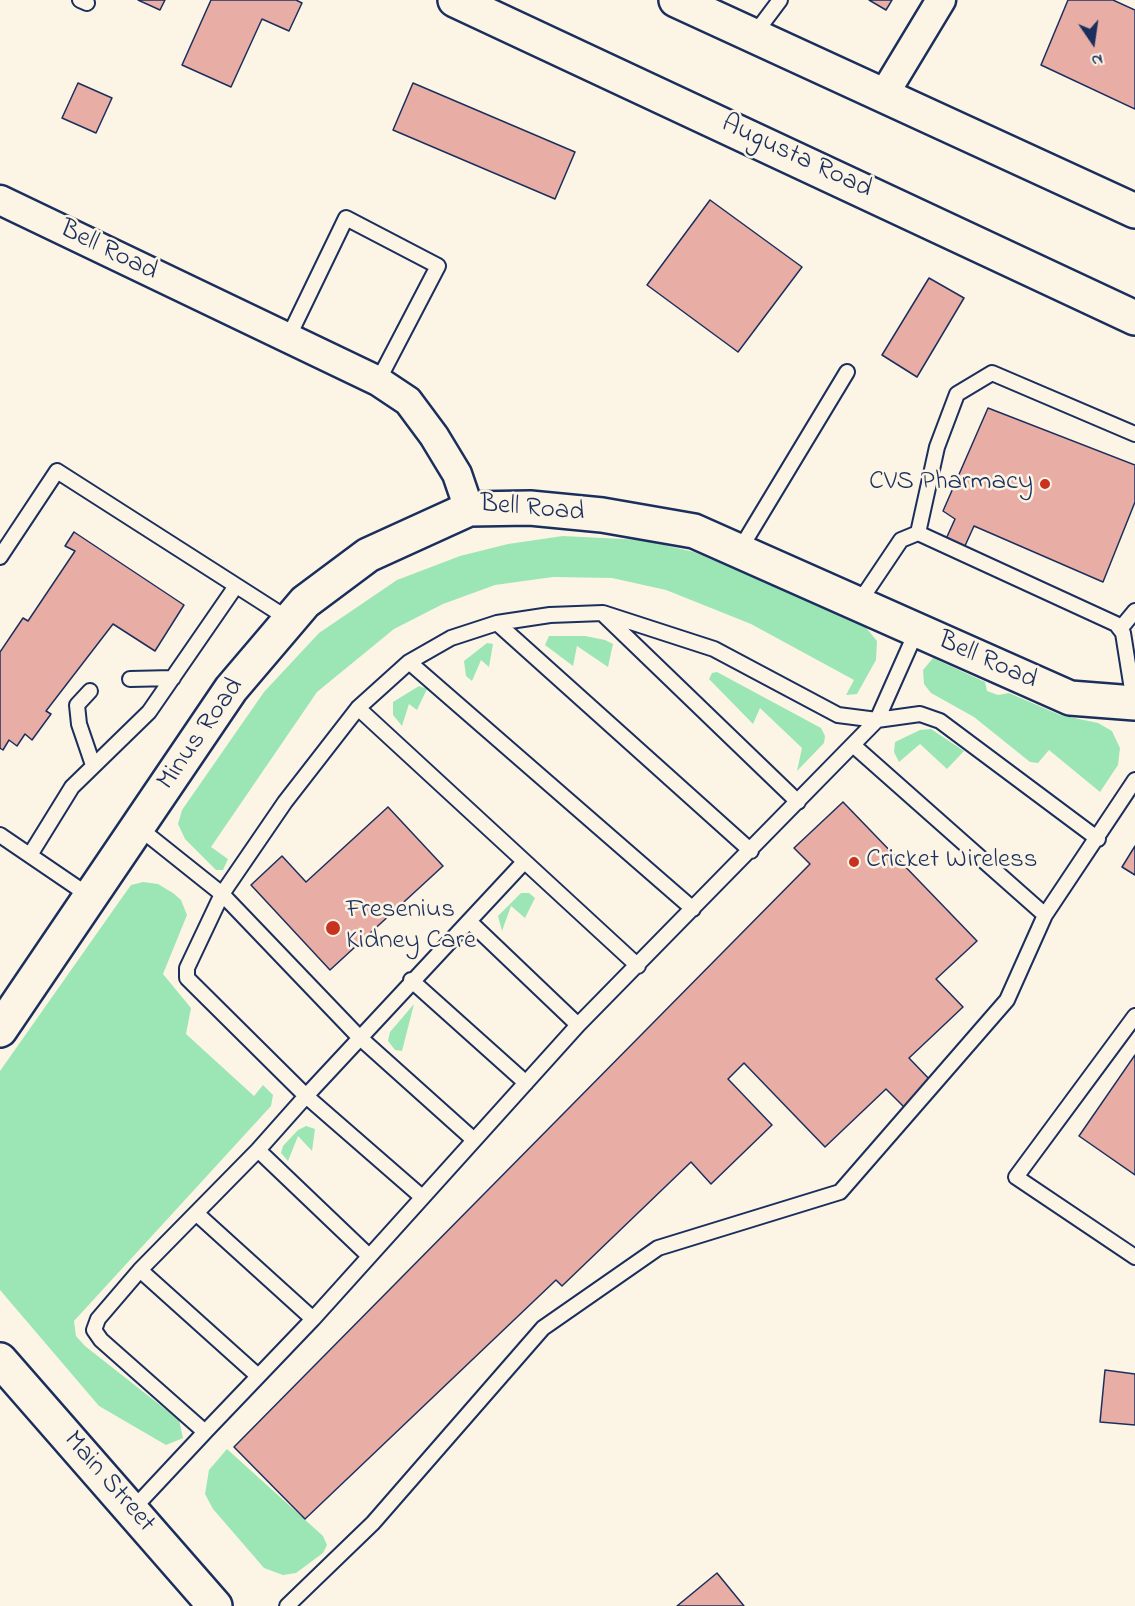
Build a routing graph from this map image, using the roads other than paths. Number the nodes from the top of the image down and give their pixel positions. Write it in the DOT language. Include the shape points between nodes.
graph roads {
  1 [pos="455,0"];
  2 [pos="780,0"];
  3 [pos="941,0"];
  4 [pos="680,1"];
  5 [pos="753,36"];
  6 [pos="884,96"];
  7 [pos="0,200"];
  8 [pos="1135,212"];
  9 [pos="1135,318"];
  10 [pos="288,338"];
  11 [pos="847,372"];
  12 [pos="378,381"];
  13 [pos="1135,434"];
  14 [pos="470,509"];
  15 [pos="918,533"];
  16 [pos="739,550"];
  17 [pos="0,557"];
  18 [pos="236,586"];
  19 [pos="858,604"];
  20 [pos="1135,611"];
  21 [pos="603,614"];
  22 [pos="290,620"];
  23 [pos="497,623"];
  24 [pos="1120,629"];
  25 [pos="917,630"];
  26 [pos="409,662"];
  27 [pos="130,678"];
  28 [pos="173,678"];
  29 [pos="90,691"];
  30 [pos="1135,703"];
  31 [pos="358,708"];
  32 [pos="1135,713"];
  33 [pos="877,720"];
  34 [pos="853,745"];
  35 [pos="93,765"];
  36 [pos="1135,780"];
  37 [pos="798,802"];
  38 [pos="138,827"];
  39 [pos="0,835"];
  40 [pos="1098,839"];
  41 [pos="751,850"];
  42 [pos="30,855"];
  43 [pos="524,862"];
  44 [pos="222,894"];
  45 [pos="91,897"];
  46 [pos="693,909"];
  47 [pos="1045,915"];
  48 [pos="469,921"];
  49 [pos="638,966"];
  50 [pos="411,980"];
  51 [pos="1135,1016"];
  52 [pos="578,1025"];
  53 [pos="0,1030"];
  54 [pos="358,1036"];
  55 [pos="526,1083"];
  56 [pos="306,1095"];
  57 [pos="474,1140"];
  58 [pos="258,1150"];
  59 [pos="422,1197"];
  60 [pos="196,1213"];
  61 [pos="369,1256"];
  62 [pos="1135,1257"];
  63 [pos="140,1270"];
  64 [pos="313,1319"];
  65 [pos="0,1360"];
  66 [pos="258,1376"];
  67 [pos="205,1432"];
  68 [pos="132,1510"];
  69 [pos="215,1606"];
  70 [pos="286,1606"];
  1 -- 9 [label="main road, Augusta Road"];
  2 -- 5 [label="lane"];
  3 -- 6 [label="street"];
  4 -- 5 [label="main road"];
  5 -- 6 [label="main road"];
  6 -- 8 [label="main road"];
  7 -- 10 [label="street, Bell Road"];
  10 -- 12 [label="street, Bell Road"];
  10 -- 12 [label="lane" via="346,218 438,266"];
  11 -- 16 [label="lane"];
  12 -- 14 [label="street, Bell Road" via="408,400 434,436 457,474"];
  13 -- 15 [label="lane" via="992,373 957,394 937,447"];
  14 -- 16 [label="main road, Bell Road" via="530,508 602,515 694,531"];
  14 -- 22 [label="main road, Minus Road" via="368,555 305,602"];
  15 -- 19 [label="lane" via="901,540"];
  15 -- 24 [label="lane"];
  16 -- 19 [label="main road, Bell Road"];
  17 -- 18 [label="lane" via="57,471"];
  18 -- 22 [label="lane"];
  18 -- 28 [label="lane"];
  19 -- 25 [label="main road, Bell Road"];
  20 -- 24 [label="lane"];
  21 -- 23 [label="lane" via="550,615"];
  21 -- 33 [label="lane" via="714,649 838,715"];
  21 -- 37 [label="lane"];
  22 -- 38 [label="main road, Minus Road" via="231,689"];
  23 -- 26 [label="lane" via="451,638"];
  23 -- 41 [label="lane"];
  24 -- 30 [label="lane"];
  25 -- 30 [label="main road, Bell Road" via="1070,698"];
  25 -- 33 [label="lane"];
  26 -- 31 [label="lane"];
  26 -- 46 [label="lane"];
  27 -- 28 [label="lane"];
  28 -- 35 [label="lane" via="128,735"];
  29 -- 35 [label="lane" via="77,705"];
  30 -- 32 [label="lane"];
  31 -- 43 [label="lane"];
  31 -- 44 [label="lane" via="285,802"];
  33 -- 34 [label="lane"];
  33 -- 40 [label="lane" via="920,714 940,721"];
  34 -- 37 [label="lane"];
  34 -- 47 [label="lane"];
  35 -- 42 [label="lane" via="72,787"];
  36 -- 40 [label="lane"];
  37 -- 41 [label="lane"];
  38 -- 44 [label="lane"];
  38 -- 45 [label="main road, Minus Road"];
  39 -- 42 [label="lane"];
  40 -- 47 [label="lane"];
  41 -- 46 [label="lane"];
  42 -- 45 [label="lane"];
  43 -- 48 [label="lane"];
  43 -- 49 [label="lane"];
  44 -- 54 [label="lane"];
  44 -- 56 [label="lane" via="187,968 187,978"];
  45 -- 53 [label="main road, Minus Road"];
  46 -- 49 [label="lane"];
  47 -- 70 [label="lane" via="1007,1000 840,1192 658,1248 543,1328 373,1523"];
  48 -- 50 [label="lane"];
  48 -- 52 [label="lane"];
  49 -- 52 [label="lane"];
  50 -- 54 [label="lane"];
  50 -- 55 [label="lane"];
  51 -- 62 [label="lane" via="1016,1177"];
  52 -- 55 [label="lane"];
  54 -- 56 [label="lane"];
  54 -- 57 [label="lane"];
  55 -- 57 [label="lane"];
  56 -- 58 [label="lane"];
  56 -- 59 [label="lane"];
  57 -- 59 [label="lane"];
  58 -- 60 [label="lane"];
  58 -- 61 [label="lane"];
  59 -- 61 [label="lane"];
  60 -- 63 [label="lane"];
  60 -- 64 [label="lane"];
  61 -- 64 [label="lane"];
  63 -- 66 [label="lane"];
  63 -- 67 [label="lane" via="98,1319 94,1330"];
  64 -- 66 [label="lane"];
  65 -- 68 [label="main road, Main Street"];
  66 -- 67 [label="lane"];
  67 -- 68 [label="lane"];
  68 -- 69 [label="main road, Main Street"];
}
